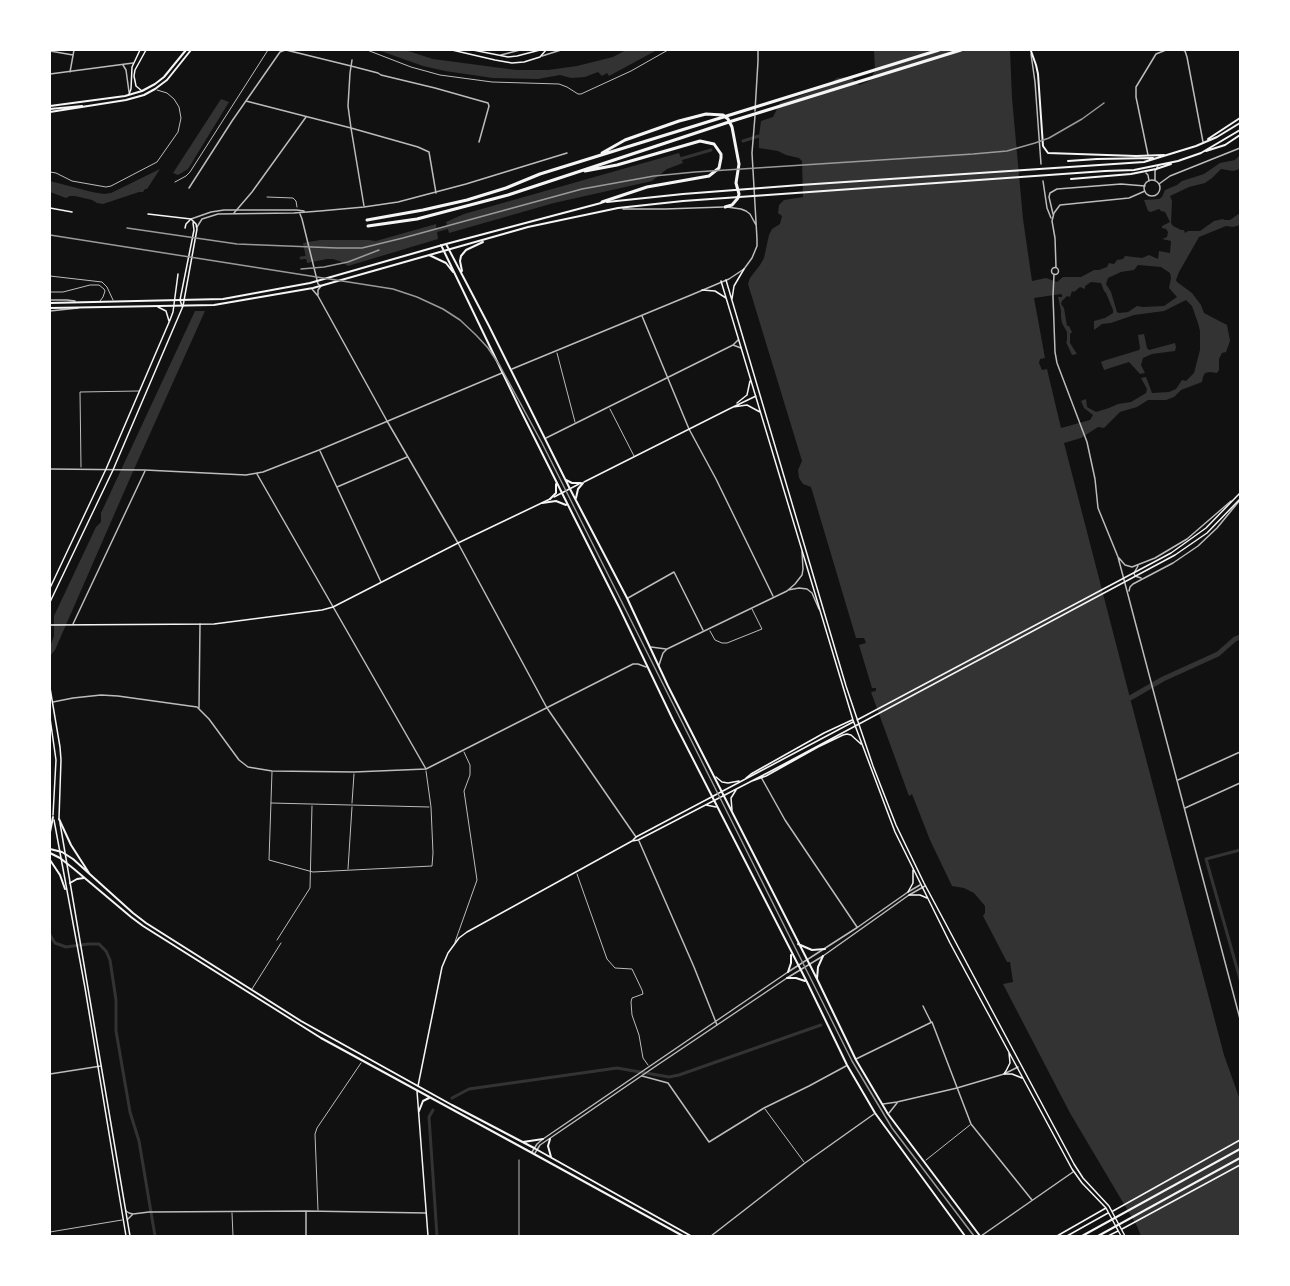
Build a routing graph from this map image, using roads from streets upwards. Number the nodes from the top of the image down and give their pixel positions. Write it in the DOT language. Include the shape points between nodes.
graph roads {
  1 [pos="74,50"];
  2 [pos="140,50"];
  3 [pos="145,50"];
  4 [pos="185,50"];
  5 [pos="192,50"];
  6 [pos="286,50"];
  7 [pos="452,50"];
  8 [pos="473,50"];
  9 [pos="520,50"];
  10 [pos="540,50"];
  11 [pos="546,50"];
  12 [pos="561,50"];
  13 [pos="758,50"];
  14 [pos="939,50"];
  15 [pos="961,50"];
  16 [pos="1030,50"];
  17 [pos="1166,50"];
  18 [pos="1183,50"];
  19 [pos="50,51"];
  20 [pos="73,55"];
  21 [pos="184,56"];
  22 [pos="498,56"];
  23 [pos="540,57"];
  24 [pos="352,60"];
  25 [pos="134,63"];
  26 [pos="119,65"];
  27 [pos="351,66"];
  28 [pos="70,72"];
  29 [pos="50,74"];
  30 [pos="143,91"];
  31 [pos="128,94"];
  32 [pos="246,101"];
  33 [pos="85,106"];
  34 [pos="50,109"];
  35 [pos="306,117"];
  36 [pos="1240,118"];
  37 [pos="1240,123"];
  38 [pos="351,128"];
  39 [pos="1240,130"];
  40 [pos="1240,135"];
  41 [pos="480,142"];
  42 [pos="1203,142"];
  43 [pos="1240,148"];
  44 [pos="567,153"];
  45 [pos="1201,153"];
  46 [pos="1170,154"];
  47 [pos="595,157"];
  48 [pos="1149,158"];
  49 [pos="1068,161"];
  50 [pos="1179,161"];
  51 [pos="1041,164"];
  52 [pos="1158,166"];
  53 [pos="1156,169"];
  54 [pos="1145,172"];
  55 [pos="568,175"];
  56 [pos="1071,179"];
  57 [pos="1043,181"];
  58 [pos="1149,181"];
  59 [pos="1155,181"];
  60 [pos="1159,184"];
  61 [pos="1144,186"];
  62 [pos="189,188"];
  63 [pos="1145,191"];
  64 [pos="436,193"];
  65 [pos="602,202"];
  66 [pos="364,207"];
  67 [pos="725,207"];
  68 [pos="50,208"];
  69 [pos="618,208"];
  70 [pos="237,210"];
  71 [pos="297,211"];
  72 [pos="72,212"];
  73 [pos="308,212"];
  74 [pos="234,213"];
  75 [pos="148,214"];
  76 [pos="1053,214"];
  77 [pos="182,218"];
  78 [pos="1052,218"];
  79 [pos="191,219"];
  80 [pos="302,219"];
  81 [pos="367,220"];
  82 [pos="368,226"];
  83 [pos="757,226"];
  84 [pos="197,229"];
  85 [pos="491,238"];
  86 [pos="446,244"];
  87 [pos="441,245"];
  88 [pos="450,250"];
  89 [pos="444,251"];
  90 [pos="429,255"];
  91 [pos="1056,267"];
  92 [pos="744,269"];
  93 [pos="178,274"];
  94 [pos="463,274"];
  95 [pos="1054,274"];
  96 [pos="316,275"];
  97 [pos="457,277"];
  98 [pos="726,280"];
  99 [pos="721,281"];
  100 [pos="312,282"];
  101 [pos="318,282"];
  102 [pos="319,287"];
  103 [pos="308,289"];
  104 [pos="702,291"];
  105 [pos="318,296"];
  106 [pos="727,299"];
  107 [pos="174,300"];
  108 [pos="182,300"];
  109 [pos="732,300"];
  110 [pos="50,302"];
  111 [pos="155,306"];
  112 [pos="174,306"];
  113 [pos="183,306"];
  114 [pos="50,310"];
  115 [pos="642,316"];
  116 [pos="169,322"];
  117 [pos="739,339"];
  118 [pos="733,345"];
  119 [pos="742,350"];
  120 [pos="510,369"];
  121 [pos="502,373"];
  122 [pos="751,377"];
  123 [pos="668,378"];
  124 [pos="756,396"];
  125 [pos="729,409"];
  126 [pos="760,412"];
  127 [pos="387,421"];
  128 [pos="689,429"];
  129 [pos="544,439"];
  130 [pos="319,450"];
  131 [pos="408,457"];
  132 [pos="50,469"];
  133 [pos="106,469"];
  134 [pos="113,470"];
  135 [pos="146,470"];
  136 [pos="256,473"];
  137 [pos="564,477"];
  138 [pos="556,481"];
  139 [pos="583,483"];
  140 [pos="336,487"];
  141 [pos="570,489"];
  142 [pos="561,493"];
  143 [pos="1240,493"];
  144 [pos="550,499"];
  145 [pos="1240,499"];
  146 [pos="577,502"];
  147 [pos="542,503"];
  148 [pos="568,507"];
  149 [pos="458,543"];
  150 [pos="802,551"];
  151 [pos="1119,557"];
  152 [pos="1139,565"];
  153 [pos="1144,578"];
  154 [pos="381,583"];
  155 [pos="50,588"];
  156 [pos="787,591"];
  157 [pos="1129,595"];
  158 [pos="774,597"];
  159 [pos="627,598"];
  160 [pos="50,602"];
  161 [pos="333,607"];
  162 [pos="821,610"];
  163 [pos="200,624"];
  164 [pos="50,625"];
  165 [pos="73,625"];
  166 [pos="704,631"];
  167 [pos="649,646"];
  168 [pos="667,650"];
  169 [pos="659,666"];
  170 [pos="649,670"];
  171 [pos="50,688"];
  172 [pos="52,702"];
  173 [pos="547,708"];
  174 [pos="199,709"];
  175 [pos="50,718"];
  176 [pos="853,720"];
  177 [pos="862,744"];
  178 [pos="1240,752"];
  179 [pos="426,769"];
  180 [pos="714,776"];
  181 [pos="761,777"];
  182 [pos="1178,780"];
  183 [pos="745,782"];
  184 [pos="1240,783"];
  185 [pos="738,787"];
  186 [pos="723,794"];
  187 [pos="714,798"];
  188 [pos="702,806"];
  189 [pos="1185,808"];
  190 [pos="719,810"];
  191 [pos="733,814"];
  192 [pos="53,817"];
  193 [pos="59,819"];
  194 [pos="50,832"];
  195 [pos="636,837"];
  196 [pos="638,840"];
  197 [pos="632,841"];
  198 [pos="50,851"];
  199 [pos="59,852"];
  200 [pos="66,855"];
  201 [pos="60,858"];
  202 [pos="50,860"];
  203 [pos="67,863"];
  204 [pos="913,869"];
  205 [pos="85,878"];
  206 [pos="92,878"];
  207 [pos="70,883"];
  208 [pos="923,885"];
  209 [pos="65,889"];
  210 [pos="908,892"];
  211 [pos="909,895"];
  212 [pos="928,898"];
  213 [pos="858,927"];
  214 [pos="860,930"];
  215 [pos="798,944"];
  216 [pos="79,949"];
  217 [pos="825,949"];
  218 [pos="791,953"];
  219 [pos="823,956"];
  220 [pos="807,960"];
  221 [pos="809,964"];
  222 [pos="798,965"];
  223 [pos="800,970"];
  224 [pos="788,972"];
  225 [pos="787,978"];
  226 [pos="817,979"];
  227 [pos="807,982"];
  228 [pos="1240,1004"];
  229 [pos="1237,1005"];
  230 [pos="923,1006"];
  231 [pos="1240,1019"];
  232 [pos="716,1021"];
  233 [pos="932,1023"];
  234 [pos="717,1025"];
  235 [pos="1006,1046"];
  236 [pos="856,1060"];
  237 [pos="101,1065"];
  238 [pos="847,1065"];
  239 [pos="97,1066"];
  240 [pos="1018,1067"];
  241 [pos="50,1074"];
  242 [pos="1004,1074"];
  243 [pos="644,1075"];
  244 [pos="1025,1081"];
  245 [pos="418,1086"];
  246 [pos="957,1088"];
  247 [pos="417,1090"];
  248 [pos="431,1098"];
  249 [pos="897,1102"];
  250 [pos="882,1104"];
  251 [pos="419,1112"];
  252 [pos="874,1113"];
  253 [pos="888,1114"];
  254 [pos="543,1139"];
  255 [pos="550,1139"];
  256 [pos="1240,1140"];
  257 [pos="524,1142"];
  258 [pos="536,1148"];
  259 [pos="1240,1149"];
  260 [pos="533,1153"];
  261 [pos="551,1157"];
  262 [pos="1240,1158"];
  263 [pos="1240,1165"];
  264 [pos="1074,1171"];
  265 [pos="1032,1200"];
  266 [pos="1109,1206"];
  267 [pos="1106,1208"];
  268 [pos="126,1210"];
  269 [pos="306,1211"];
  270 [pos="427,1213"];
  271 [pos="134,1214"];
  272 [pos="128,1220"];
  273 [pos="126,1236"];
  274 [pos="130,1236"];
  275 [pos="306,1236"];
  276 [pos="428,1236"];
  277 [pos="683,1236"];
  278 [pos="691,1236"];
  279 [pos="711,1236"];
  280 [pos="965,1236"];
  281 [pos="981,1236"];
  282 [pos="1057,1236"];
  283 [pos="1067,1236"];
  284 [pos="1082,1236"];
  285 [pos="1098,1236"];
  286 [pos="1108,1236"];
  287 [pos="1124,1236"];
  1 -- 20 [label="street"];
  2 -- 25 [label="main road"];
  3 -- 30 [label="main road" via="134,76 136,87"];
  4 -- 21 [label="main road"];
  5 -- 21 [label="main road"];
  6 -- 27 [label="street"];
  6 -- 32 [label="street" via="280,52"];
  7 -- 23 [label="main road" via="507,63"];
  8 -- 22 [label="main road"];
  9 -- 22 [label="street"];
  10 -- 22 [label="main road" via="513,57"];
  11 -- 23 [label="main road"];
  12 -- 23 [label="street"];
  13 -- 83 [label="street" via="753,130"];
  14 -- 47 [label="highway"];
  15 -- 55 [label="highway"];
  16 -- 48 [label="main road" via="1038,74 1043,146 1048,153"];
  16 -- 51 [label="street"];
  17 -- 48 [label="street" via="1156,54 1136,87"];
  18 -- 42 [label="street"];
  19 -- 20 [label="street"];
  20 -- 28 [label="street"];
  21 -- 30 [label="main road" via="162,79"];
  21 -- 33 [label="main road" via="169,78 154,90 129,100"];
  24 -- 27 [label="street"];
  25 -- 26 [label="street"];
  25 -- 31 [label="main road"];
  26 -- 28 [label="street"];
  26 -- 31 [label="street" via="126,69"];
  27 -- 38 [label="street"];
  27 -- 41 [label="street" via="488,103"];
  28 -- 29 [label="street"];
  30 -- 31 [label="main road"];
  31 -- 34 [label="main road"];
  32 -- 35 [label="street"];
  32 -- 62 [label="street"];
  33 -- 34 [label="main road"];
  33 -- 34 [label="main road"];
  35 -- 38 [label="street"];
  35 -- 70 [label="street"];
  36 -- 42 [label="main road"];
  37 -- 42 [label="main road"];
  38 -- 64 [label="street" via="429,152"];
  38 -- 66 [label="street"];
  39 -- 45 [label="main road"];
  40 -- 45 [label="main road"];
  42 -- 46 [label="main road"];
  43 -- 60 [label="street"];
  44 -- 64 [label="street"];
  45 -- 50 [label="main road"];
  46 -- 48 [label="main road"];
  46 -- 48 [label="main road"];
  47 -- 67 [label="highway" via="633,137 702,114 723,115 732,127 739,166 739,196 735,203"];
  47 -- 81 [label="highway" via="466,200"];
  48 -- 49 [label="main road"];
  48 -- 65 [label="main road" via="1126,164"];
  50 -- 52 [label="main road"];
  50 -- 53 [label="main road"];
  52 -- 53 [label="street"];
  52 -- 69 [label="main road"];
  53 -- 54 [label="main road"];
  53 -- 59 [label="street"];
  54 -- 56 [label="main road"];
  54 -- 58 [label="street"];
  55 -- 65 [label="highway" via="700,141 716,146 721,154 720,165 713,174 647,187"];
  55 -- 82 [label="highway" via="417,219"];
  57 -- 78 [label="street"];
  58 -- 59 [label="street"];
  58 -- 61 [label="street"];
  59 -- 60 [label="street"];
  60 -- 63 [label="street" via="1155,195"];
  61 -- 63 [label="street"];
  61 -- 76 [label="street" via="1057,189 1049,197"];
  63 -- 76 [label="street" via="1129,198 1060,205"];
  64 -- 66 [label="street"];
  65 -- 86 [label="main road"];
  66 -- 73 [label="street"];
  67 -- 69 [label="street"];
  67 -- 83 [label="street" via="746,211"];
  68 -- 72 [label="main road"];
  69 -- 85 [label="main road"];
  70 -- 71 [label="street"];
  70 -- 74 [label="street"];
  70 -- 79 [label="street" via="215,211"];
  71 -- 73 [label="street"];
  71 -- 74 [label="street"];
  71 -- 80 [label="street"];
  73 -- 80 [label="street"];
  74 -- 84 [label="street" via="205,218"];
  75 -- 77 [label="main road"];
  76 -- 78 [label="street"];
  77 -- 79 [label="main road"];
  77 -- 79 [label="main road" via="185,227"];
  78 -- 91 [label="street"];
  79 -- 84 [label="main road"];
  79 -- 108 [label="main road" via="194,230"];
  80 -- 96 [label="street"];
  83 -- 92 [label="street" via="757,246"];
  84 -- 108 [label="main road"];
  85 -- 88 [label="main road"];
  85 -- 94 [label="main road" via="461,256"];
  86 -- 87 [label="main road"];
  86 -- 88 [label="main road"];
  87 -- 89 [label="main road"];
  87 -- 101 [label="main road"];
  88 -- 89 [label="main road"];
  88 -- 94 [label="main road"];
  89 -- 90 [label="main road"];
  89 -- 97 [label="main road"];
  90 -- 97 [label="main road" via="446,263"];
  90 -- 102 [label="main road"];
  91 -- 95 [label="street" via="1058,272"];
  91 -- 95 [label="street" via="1051,269"];
  92 -- 98 [label="street"];
  92 -- 109 [label="main road" via="734,286"];
  93 -- 107 [label="main road"];
  94 -- 120 [label="main road"];
  95 -- 151 [label="street" via="1057,363 1085,436 1098,508"];
  96 -- 100 [label="street"];
  96 -- 101 [label="street"];
  97 -- 121 [label="main road"];
  98 -- 99 [label="street"];
  98 -- 109 [label="main road"];
  99 -- 104 [label="street"];
  99 -- 106 [label="main road"];
  100 -- 101 [label="main road"];
  100 -- 108 [label="main road" via="217,299"];
  101 -- 102 [label="street"];
  102 -- 103 [label="main road"];
  102 -- 105 [label="street"];
  103 -- 105 [label="street"];
  103 -- 113 [label="main road" via="214,305"];
  104 -- 106 [label="main road" via="715,291"];
  104 -- 115 [label="street"];
  105 -- 127 [label="street"];
  106 -- 117 [label="main road"];
  107 -- 108 [label="main road"];
  107 -- 110 [label="main road"];
  107 -- 112 [label="main road"];
  108 -- 113 [label="main road"];
  109 -- 208 [label="main road" via="856,716"];
  111 -- 112 [label="main road"];
  111 -- 114 [label="main road"];
  111 -- 116 [label="main road" via="165,311"];
  112 -- 113 [label="main road"];
  112 -- 116 [label="main road"];
  113 -- 134 [label="main road"];
  115 -- 120 [label="street"];
  115 -- 123 [label="street"];
  116 -- 133 [label="main road"];
  117 -- 118 [label="street"];
  117 -- 119 [label="main road"];
  118 -- 119 [label="street"];
  118 -- 123 [label="street"];
  119 -- 122 [label="main road"];
  120 -- 129 [label="main road"];
  121 -- 127 [label="street"];
  121 -- 138 [label="main road"];
  122 -- 124 [label="main road"];
  122 -- 125 [label="main road" via="746,397"];
  123 -- 128 [label="street"];
  123 -- 129 [label="street"];
  124 -- 125 [label="main road"];
  124 -- 126 [label="main road"];
  125 -- 126 [label="main road" via="747,405"];
  125 -- 128 [label="main road"];
  126 -- 150 [label="main road"];
  127 -- 130 [label="street"];
  127 -- 131 [label="street"];
  128 -- 139 [label="main road"];
  128 -- 158 [label="street"];
  129 -- 137 [label="main road"];
  130 -- 136 [label="street"];
  130 -- 140 [label="street"];
  131 -- 140 [label="street"];
  131 -- 149 [label="street"];
  132 -- 133 [label="street"];
  133 -- 134 [label="street"];
  133 -- 155 [label="main road"];
  134 -- 135 [label="street"];
  134 -- 160 [label="main road"];
  135 -- 136 [label="street"];
  135 -- 165 [label="street"];
  136 -- 161 [label="street"];
  137 -- 139 [label="main road" via="572,483"];
  137 -- 141 [label="main road"];
  138 -- 142 [label="main road"];
  138 -- 144 [label="main road" via="556,493"];
  139 -- 141 [label="main road"];
  139 -- 146 [label="main road" via="577,491"];
  140 -- 154 [label="street"];
  141 -- 142 [label="main road"];
  141 -- 146 [label="main road"];
  142 -- 144 [label="main road"];
  142 -- 148 [label="main road"];
  143 -- 152 [label="street" via="1187,539"];
  143 -- 183 [label="main road" via="1206,528 1171,553"];
  144 -- 147 [label="main road"];
  145 -- 153 [label="street" via="1198,546"];
  145 -- 183 [label="main road" via="1207,533 1174,555"];
  146 -- 159 [label="main road"];
  147 -- 148 [label="main road" via="563,502"];
  147 -- 149 [label="main road"];
  148 -- 170 [label="main road"];
  149 -- 154 [label="main road"];
  149 -- 173 [label="street"];
  150 -- 156 [label="street" via="802,575"];
  150 -- 162 [label="main road"];
  151 -- 152 [label="street" via="1128,567"];
  151 -- 157 [label="street"];
  152 -- 153 [label="street" via="1134,573"];
  153 -- 157 [label="street" via="1130,586"];
  154 -- 161 [label="main road"];
  156 -- 158 [label="street"];
  156 -- 162 [label="street" via="807,589"];
  157 -- 182 [label="street"];
  158 -- 166 [label="street"];
  159 -- 166 [label="street" via="674,572"];
  159 -- 167 [label="main road"];
  161 -- 163 [label="main road"];
  161 -- 179 [label="street"];
  162 -- 176 [label="main road"];
  163 -- 165 [label="main road"];
  163 -- 174 [label="street"];
  164 -- 165 [label="main road"];
  166 -- 168 [label="street"];
  167 -- 168 [label="street"];
  167 -- 169 [label="main road"];
  168 -- 169 [label="street"];
  169 -- 180 [label="main road"];
  170 -- 173 [label="street" via="633,664"];
  170 -- 187 [label="main road"];
  171 -- 172 [label="main road"];
  172 -- 174 [label="street" via="101,695"];
  172 -- 193 [label="main road" via="61,760"];
  173 -- 179 [label="street"];
  173 -- 195 [label="street"];
  174 -- 179 [label="street" via="248,767 354,772"];
  175 -- 192 [label="main road" via="56,760"];
  176 -- 177 [label="main road"];
  176 -- 183 [label="main road" via="760,768"];
  177 -- 181 [label="main road" via="851,735 843,735"];
  177 -- 204 [label="main road"];
  178 -- 182 [label="street"];
  180 -- 183 [label="main road" via="722,782"];
  180 -- 186 [label="main road"];
  181 -- 183 [label="main road"];
  181 -- 213 [label="street" via="785,820"];
  182 -- 189 [label="street"];
  183 -- 185 [label="main road"];
  183 -- 186 [label="main road"];
  184 -- 189 [label="street"];
  185 -- 186 [label="main road"];
  185 -- 191 [label="main road" via="731,798"];
  186 -- 187 [label="main road"];
  186 -- 191 [label="main road"];
  187 -- 188 [label="main road"];
  187 -- 190 [label="main road"];
  187 -- 195 [label="main road"];
  188 -- 190 [label="main road"];
  188 -- 196 [label="main road"];
  189 -- 229 [label="street"];
  190 -- 218 [label="main road"];
  191 -- 215 [label="main road"];
  192 -- 194 [label="main road"];
  192 -- 199 [label="main road"];
  193 -- 200 [label="main road"];
  193 -- 206 [label="main road"];
  195 -- 196 [label="street"];
  195 -- 197 [label="main road"];
  196 -- 197 [label="main road"];
  196 -- 232 [label="street"];
  197 -- 245 [label="main road" via="459,939 441,969"];
  198 -- 199 [label="main road"];
  198 -- 201 [label="main road"];
  199 -- 200 [label="main road"];
  199 -- 201 [label="main road"];
  200 -- 203 [label="main road"];
  200 -- 206 [label="main road"];
  201 -- 203 [label="main road"];
  201 -- 209 [label="main road"];
  202 -- 209 [label="main road"];
  203 -- 205 [label="main road"];
  203 -- 207 [label="main road"];
  204 -- 208 [label="main road"];
  204 -- 210 [label="main road"];
  205 -- 207 [label="main road"];
  205 -- 247 [label="main road" via="143,926 321,1038"];
  206 -- 245 [label="main road" via="146,923 301,1021"];
  207 -- 216 [label="main road"];
  208 -- 210 [label="street"];
  208 -- 211 [label="street"];
  208 -- 212 [label="main road"];
  208 -- 266 [label="main road" via="1080,1175"];
  209 -- 216 [label="main road"];
  210 -- 213 [label="street"];
  211 -- 212 [label="main road"];
  211 -- 214 [label="street"];
  212 -- 235 [label="main road"];
  213 -- 214 [label="street"];
  213 -- 217 [label="street"];
  214 -- 219 [label="street"];
  215 -- 217 [label="main road" via="812,950"];
  215 -- 220 [label="main road"];
  216 -- 237 [label="main road"];
  216 -- 239 [label="main road"];
  217 -- 220 [label="street"];
  218 -- 222 [label="main road"];
  218 -- 224 [label="main road"];
  219 -- 221 [label="street"];
  219 -- 226 [label="main road"];
  220 -- 221 [label="main road"];
  220 -- 222 [label="street"];
  221 -- 223 [label="street"];
  221 -- 226 [label="main road"];
  222 -- 223 [label="main road"];
  222 -- 224 [label="street"];
  223 -- 225 [label="street"];
  223 -- 227 [label="main road"];
  224 -- 232 [label="street"];
  225 -- 227 [label="main road"];
  225 -- 234 [label="street"];
  226 -- 236 [label="main road"];
  227 -- 238 [label="main road"];
  228 -- 229 [label="street"];
  229 -- 231 [label="street"];
  230 -- 233 [label="street"];
  232 -- 234 [label="street"];
  232 -- 254 [label="street"];
  233 -- 236 [label="street"];
  233 -- 246 [label="street"];
  234 -- 243 [label="street"];
  235 -- 240 [label="main road"];
  235 -- 242 [label="main road" via="1010,1062"];
  236 -- 250 [label="main road"];
  237 -- 239 [label="street"];
  237 -- 268 [label="main road"];
  238 -- 243 [label="street" via="709,1142 668,1083"];
  238 -- 252 [label="main road"];
  239 -- 241 [label="street"];
  239 -- 273 [label="main road"];
  240 -- 242 [label="street"];
  240 -- 244 [label="main road"];
  242 -- 244 [label="main road" via="1017,1075"];
  242 -- 246 [label="street"];
  243 -- 255 [label="street"];
  244 -- 264 [label="main road"];
  245 -- 247 [label="main road"];
  245 -- 257 [label="main road"];
  246 -- 249 [label="street"];
  246 -- 265 [label="street" via="971,1124"];
  247 -- 248 [label="main road"];
  247 -- 251 [label="main road"];
  248 -- 251 [label="main road" via="425,1100"];
  248 -- 260 [label="main road"];
  249 -- 250 [label="street"];
  249 -- 253 [label="street"];
  250 -- 253 [label="main road"];
  251 -- 270 [label="main road"];
  252 -- 279 [label="street"];
  252 -- 280 [label="main road"];
  253 -- 281 [label="main road"];
  254 -- 257 [label="main road"];
  254 -- 258 [label="street"];
  255 -- 258 [label="street"];
  255 -- 261 [label="main road"];
  256 -- 283 [label="main road"];
  257 -- 258 [label="main road"];
  258 -- 260 [label="street"];
  258 -- 261 [label="main road"];
  259 -- 284 [label="main road"];
  260 -- 277 [label="main road"];
  261 -- 278 [label="main road"];
  262 -- 285 [label="main road"];
  263 -- 286 [label="main road"];
  264 -- 265 [label="street"];
  264 -- 267 [label="main road"];
  265 -- 281 [label="street"];
  266 -- 267 [label="main road"];
  266 -- 287 [label="main road"];
  267 -- 282 [label="main road"];
  267 -- 287 [label="main road"];
  268 -- 271 [label="street"];
  268 -- 272 [label="main road"];
  269 -- 270 [label="street"];
  269 -- 271 [label="street"];
  269 -- 275 [label="street"];
  270 -- 276 [label="main road"];
  271 -- 272 [label="street"];
  272 -- 274 [label="main road"];
}
